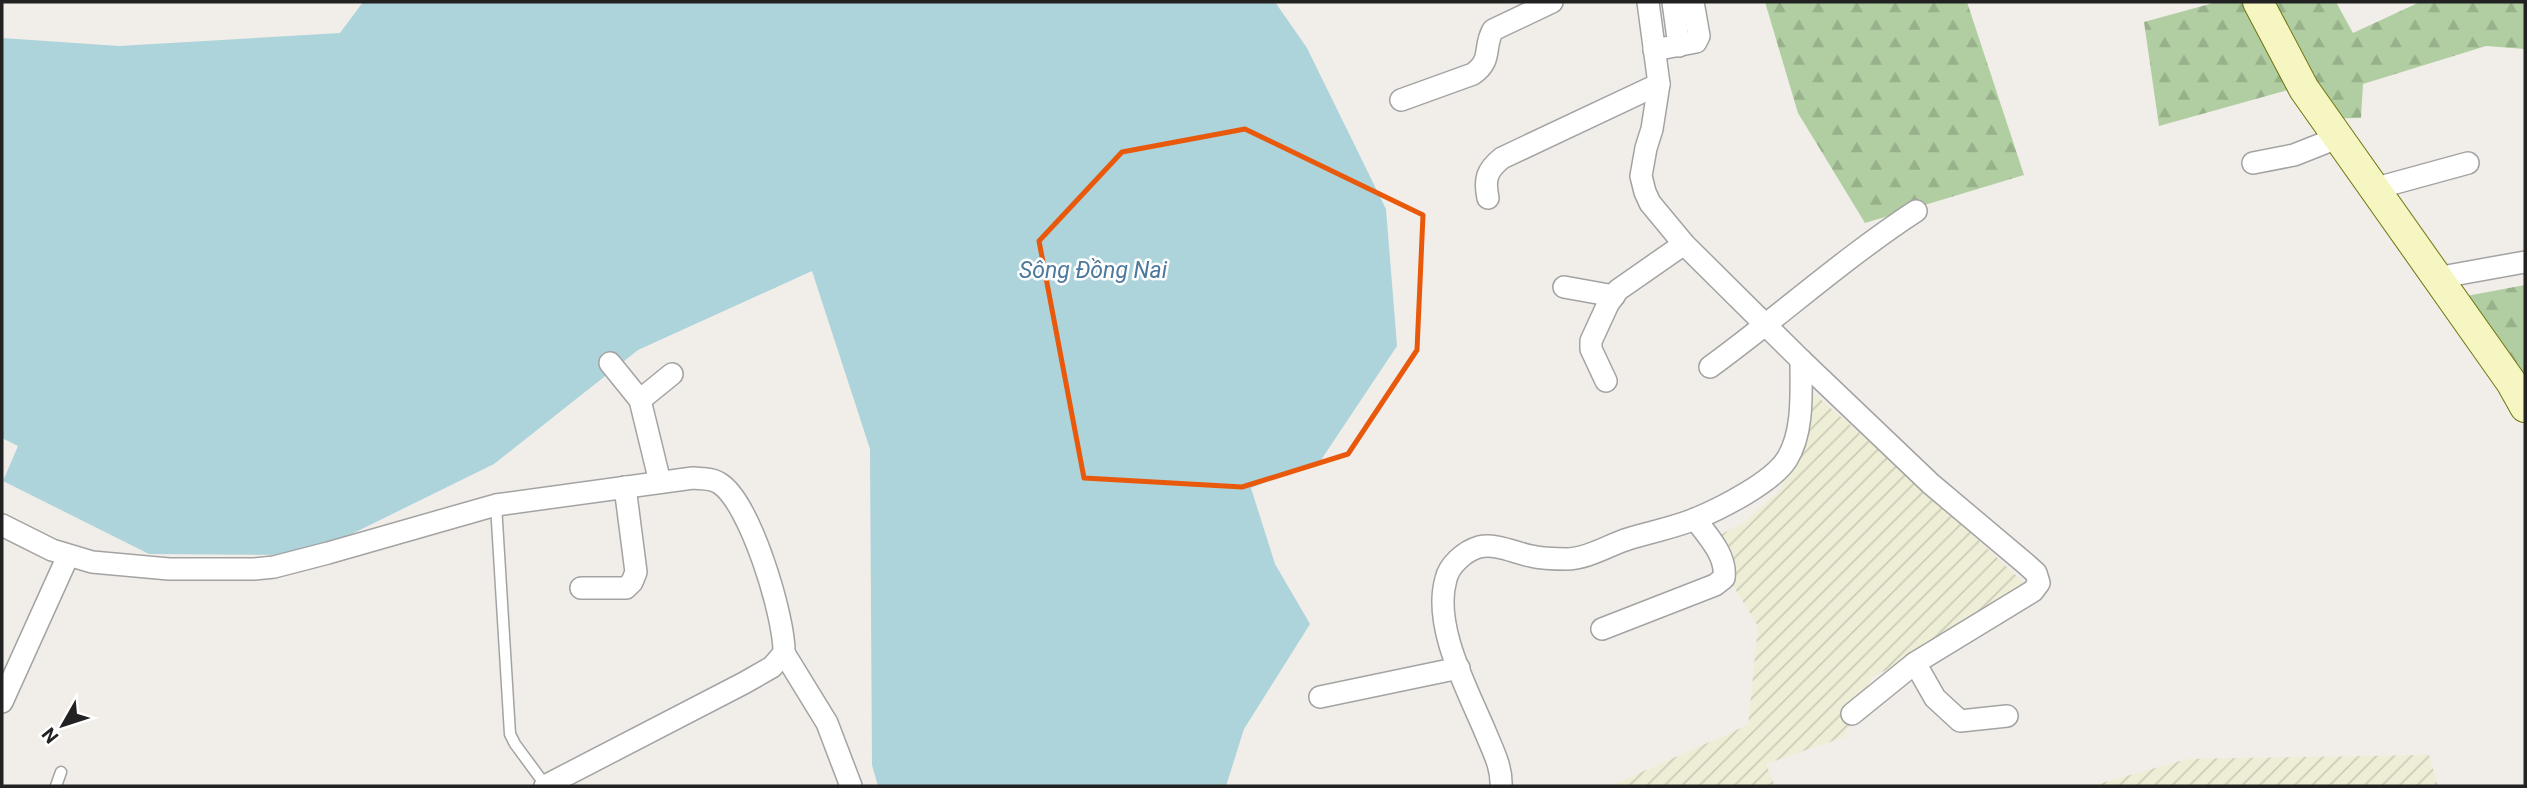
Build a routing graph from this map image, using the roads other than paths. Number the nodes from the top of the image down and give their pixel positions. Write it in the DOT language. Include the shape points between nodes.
graph roads {
  1 [pos="1552,2"];
  2 [pos="1648,2"];
  3 [pos="1673,2"];
  4 [pos="1693,2"];
  5 [pos="2258,2"];
  6 [pos="1679,46"];
  7 [pos="1654,50"];
  8 [pos="1659,84"];
  9 [pos="1401,100"];
  10 [pos="2337,138"];
  11 [pos="2253,163"];
  12 [pos="2469,163"];
  13 [pos="2373,188"];
  14 [pos="1488,198"];
  15 [pos="1916,211"];
  16 [pos="1684,244"];
  17 [pos="2525,262"];
  18 [pos="2436,278"];
  19 [pos="1564,286"];
  20 [pos="1614,296"];
  21 [pos="1766,326"];
  22 [pos="1801,360"];
  23 [pos="610,363"];
  24 [pos="1710,367"];
  25 [pos="672,374"];
  26 [pos="1606,381"];
  27 [pos="640,400"];
  28 [pos="2525,407"];
  29 [pos="660,482"];
  30 [pos="625,487"];
  31 [pos="496,505"];
  32 [pos="1695,519"];
  33 [pos="2,525"];
  34 [pos="68,556"];
  35 [pos="581,588"];
  36 [pos="1602,629"];
  37 [pos="784,653"];
  38 [pos="1915,663"];
  39 [pos="1459,668"];
  40 [pos="1320,697"];
  41 [pos="2,702"];
  42 [pos="1852,714"];
  43 [pos="2007,716"];
  44 [pos="61,772"];
  45 [pos="56,786"];
  46 [pos="546,786"];
  47 [pos="851,786"];
  48 [pos="1501,786"];
  1 -- 9 [label="street" via="1493,30 1488,56 1473,74"];
  2 -- 7 [label="street"];
  3 -- 6 [label="street"];
  4 -- 6 [label="street" via="1699,36 1696,42"];
  5 -- 10 [label="main road" via="2304,89"];
  6 -- 7 [label="street"];
  7 -- 8 [label="street"];
  8 -- 14 [label="street" via="1502,158 1486,173"];
  8 -- 16 [label="street" via="1641,176 1650,203"];
  10 -- 11 [label="street" via="2294,155"];
  10 -- 13 [label="main road"];
  12 -- 13 [label="street"];
  13 -- 18 [label="main road"];
  15 -- 21 [label="street"];
  16 -- 20 [label="street"];
  16 -- 21 [label="street"];
  17 -- 18 [label="street"];
  18 -- 28 [label="main road"];
  19 -- 20 [label="street"];
  20 -- 26 [label="street" via="1591,341"];
  21 -- 22 [label="street"];
  21 -- 24 [label="street"];
  22 -- 32 [label="street" via="1801,404 1788,459 1757,487"];
  22 -- 38 [label="street" via="1931,484 2036,573 2039,583 2033,591"];
  23 -- 27 [label="street"];
  25 -- 27 [label="street"];
  27 -- 29 [label="street"];
  29 -- 30 [label="street"];
  29 -- 37 [label="street" via="709,479 730,492 750,528 772,590 785,638"];
  30 -- 31 [label="street"];
  30 -- 35 [label="street" via="636,572 632,582 626,588"];
  31 -- 34 [label="street" via="274,567 169,569"];
  31 -- 46 [label="lane" via="510,734"];
  32 -- 36 [label="street" via="1722,558 1724,578"];
  32 -- 39 [label="street" via="1572,559 1493,547 1478,547 1463,556 1446,578 1443,607"];
  33 -- 34 [label="street"];
  34 -- 41 [label="street"];
  37 -- 46 [label="street" via="772,667 744,683"];
  37 -- 47 [label="street" via="827,723"];
  38 -- 42 [label="street"];
  38 -- 43 [label="street" via="1935,698 1960,721"];
  39 -- 40 [label="street"];
  39 -- 48 [label="street" via="1500,767"];
  44 -- 45 [label="lane"];
}
